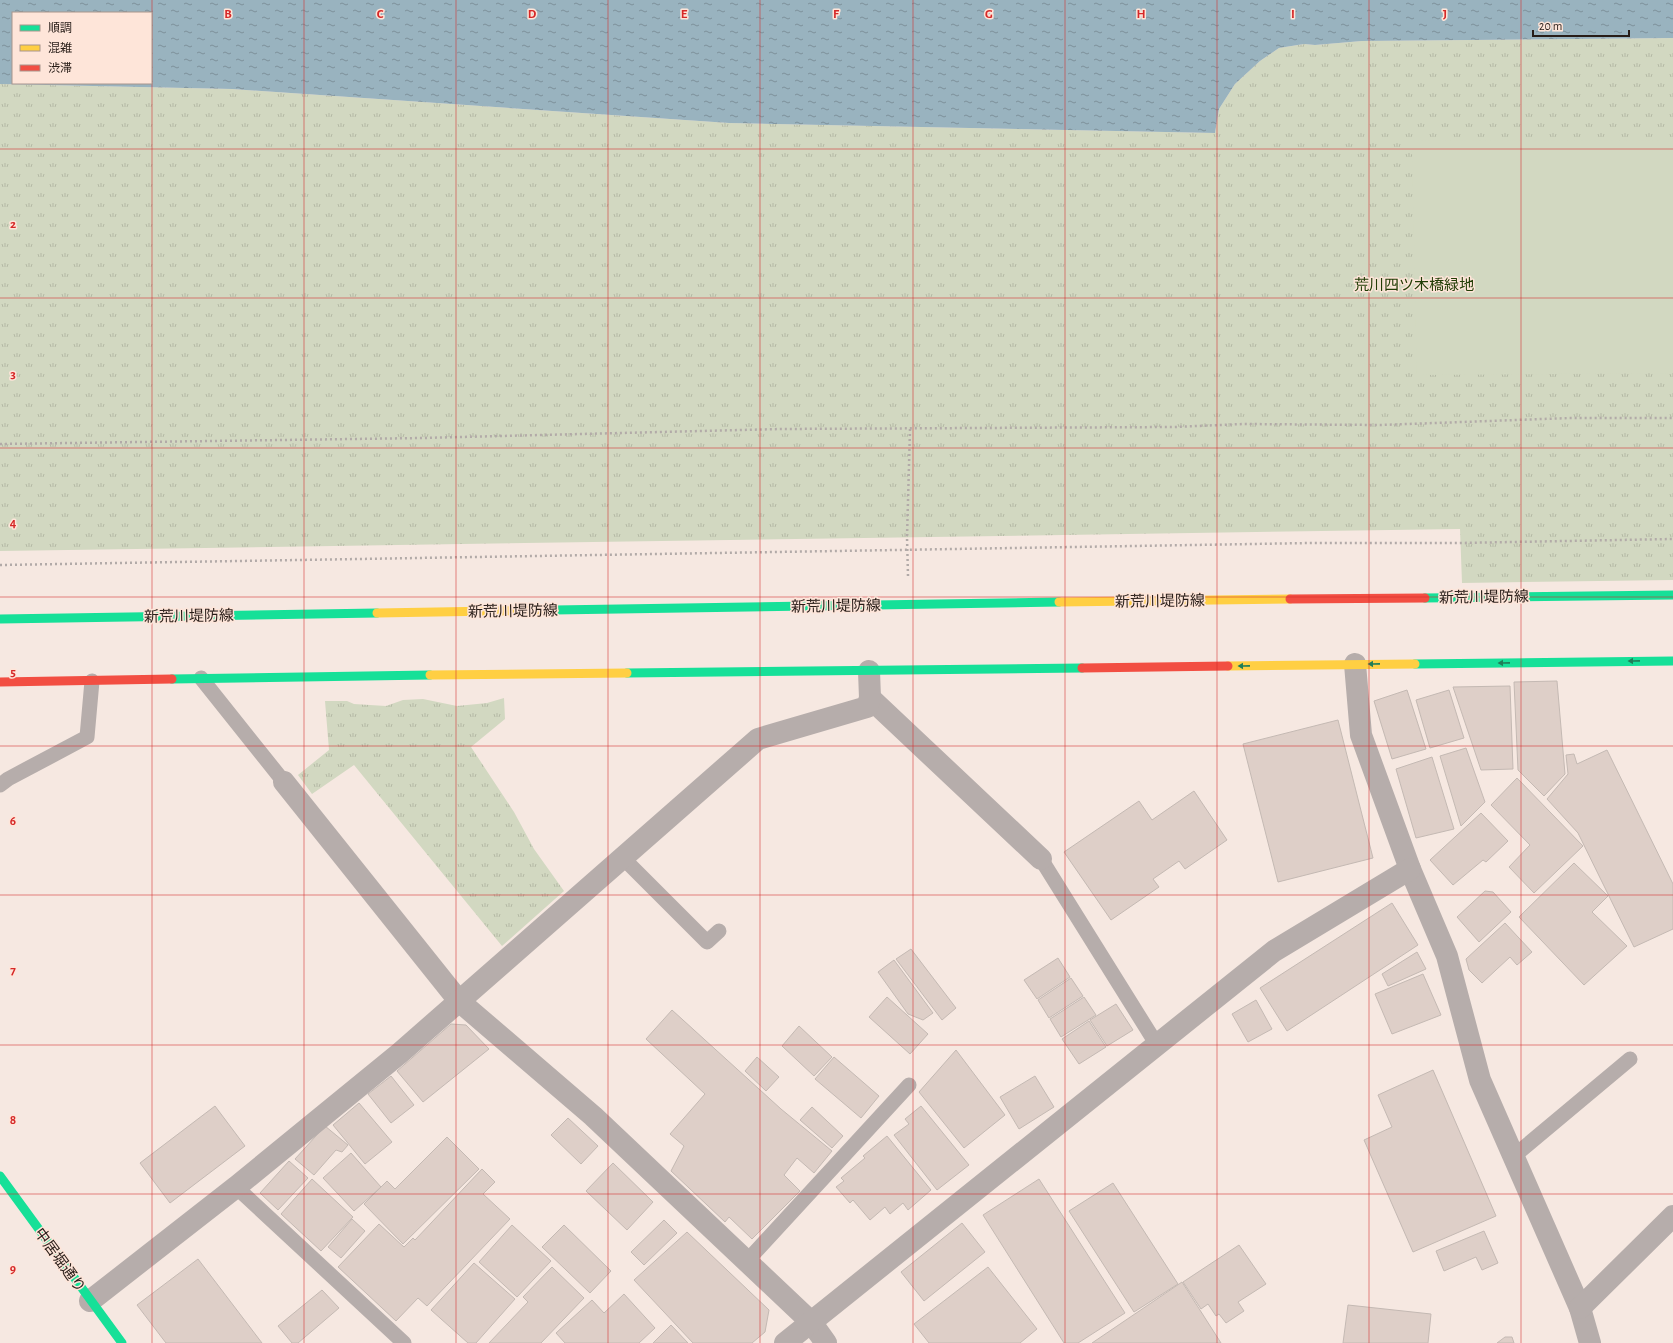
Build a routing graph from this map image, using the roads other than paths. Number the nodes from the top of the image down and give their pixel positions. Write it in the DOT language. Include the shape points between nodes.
graph roads {
  1 [pos="1673,595"];
  2 [pos="0,619"];
  3 [pos="1673,661"];
  4 [pos="1356,664"];
  5 [pos="869,671"];
  6 [pos="201,678"];
  7 [pos="92,680"];
  8 [pos="0,682"];
  9 [pos="870,698"];
  10 [pos="284,782"];
  11 [pos="0,785"];
  12 [pos="623,858"];
  13 [pos="1041,858"];
  14 [pos="1410,869"];
  15 [pos="719,931"];
  16 [pos="459,1001"];
  17 [pos="1158,1045"];
  18 [pos="1630,1059"];
  19 [pos="909,1085"];
  20 [pos="1514,1156"];
  21 [pos="0,1176"];
  22 [pos="236,1187"];
  23 [pos="1673,1216"];
  24 [pos="747,1261"];
  25 [pos="90,1301"];
  26 [pos="1580,1308"];
  27 [pos="811,1322"];
  28 [pos="122,1343"];
  29 [pos="404,1343"];
  30 [pos="785,1343"];
  31 [pos="826,1343"];
  32 [pos="1590,1343"];
  1 -- 2 [label="main road, 新荒川堤防線"];
  3 -- 4 [label="main road, one-way"];
  4 -- 5 [label="main road, one-way"];
  4 -- 14 [label="street" via="1361,735"];
  5 -- 6 [label="main road"];
  5 -- 9 [label="street"];
  6 -- 7 [label="main road"];
  6 -- 10 [label="lane"];
  7 -- 8 [label="main road"];
  7 -- 11 [label="lane" via="87,737"];
  9 -- 12 [label="street" via="867,707 758,739"];
  9 -- 13 [label="street"];
  10 -- 16 [label="street"];
  12 -- 15 [label="lane" via="707,942"];
  12 -- 16 [label="street"];
  13 -- 17 [label="lane"];
  14 -- 17 [label="street" via="1274,951"];
  14 -- 20 [label="street" via="1447,956 1480,1080"];
  16 -- 22 [label="street" via="400,1053"];
  16 -- 24 [label="street" via="593,1116"];
  17 -- 27 [label="street"];
  18 -- 20 [label="lane"];
  19 -- 24 [label="lane"];
  20 -- 26 [label="street"];
  21 -- 25 [label="main road, 中居堀通り"];
  22 -- 25 [label="street"];
  22 -- 29 [label="lane"];
  23 -- 26 [label="street"];
  24 -- 27 [label="street"];
  25 -- 28 [label="main road, 中居堀通り"];
  26 -- 32 [label="street"];
  27 -- 30 [label="street"];
  27 -- 31 [label="street"];
}
